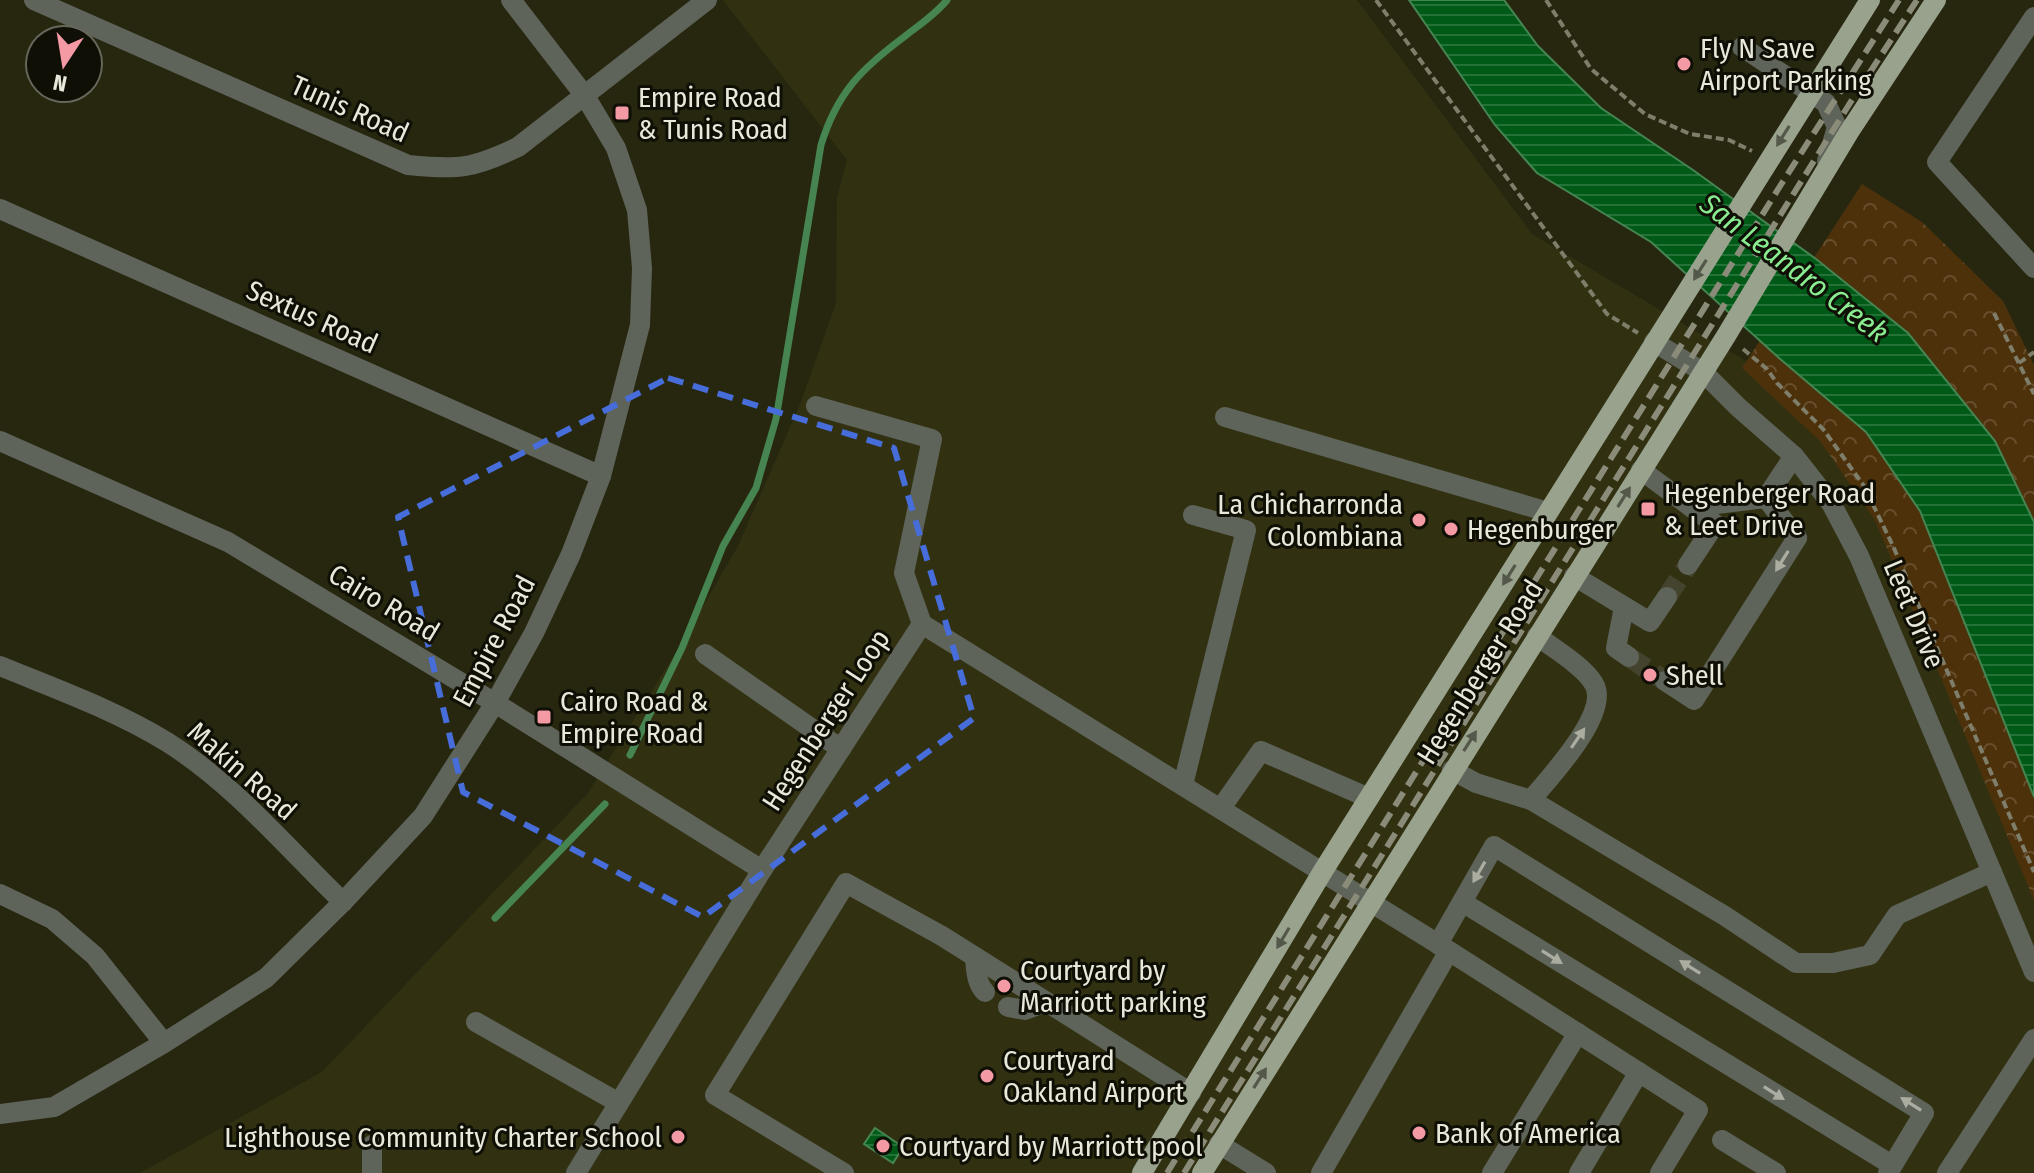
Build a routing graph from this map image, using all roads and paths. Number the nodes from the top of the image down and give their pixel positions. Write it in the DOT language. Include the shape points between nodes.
graph roads {
  1 [pos="34,0"];
  2 [pos="511,0"];
  3 [pos="707,0"];
  4 [pos="1376,0"];
  5 [pos="1546,0"];
  6 [pos="1870,0"];
  7 [pos="1936,0"];
  8 [pos="2034,17"];
  9 [pos="1742,47"];
  10 [pos="1810,92"];
  11 [pos="585,96"];
  12 [pos="1769,158"];
  13 [pos="1823,174"];
  14 [pos="0,209"];
  15 [pos="2034,268"];
  16 [pos="1994,313"];
  17 [pos="1728,331"];
  18 [pos="1654,342"];
  19 [pos="2034,352"];
  20 [pos="2019,363"];
  21 [pos="1703,372"];
  22 [pos="2034,394"];
  23 [pos="816,406"];
  24 [pos="1225,417"];
  25 [pos="0,441"];
  26 [pos="1794,456"];
  27 [pos="1641,470"];
  28 [pos="601,476"];
  29 [pos="1766,498"];
  30 [pos="1691,507"];
  31 [pos="1548,512"];
  32 [pos="1193,515"];
  33 [pos="1688,565"];
  34 [pos="1574,576"];
  35 [pos="1667,597"];
  36 [pos="1624,607"];
  37 [pos="922,624"];
  38 [pos="1537,636"];
  39 [pos="705,654"];
  40 [pos="1629,657"];
  41 [pos="0,666"];
  42 [pos="1665,681"];
  43 [pos="495,703"];
  44 [pos="841,749"];
  45 [pos="1452,770"];
  46 [pos="1183,785"];
  47 [pos="1369,798"];
  48 [pos="1531,800"];
  49 [pos="1221,808"];
  50 [pos="762,870"];
  51 [pos="1323,871"];
  52 [pos="1992,872"];
  53 [pos="2034,872"];
  54 [pos="0,894"];
  55 [pos="343,902"];
  56 [pos="1369,902"];
  57 [pos="1462,902"];
  58 [pos="1444,947"];
  59 [pos="975,957"];
  60 [pos="2034,972"];
  61 [pos="985,992"];
  62 [pos="1046,1002"];
  63 [pos="1008,1007"];
  64 [pos="476,1022"];
  65 [pos="1578,1033"];
  66 [pos="2034,1039"];
  67 [pos="164,1043"];
  68 [pos="1639,1072"];
  69 [pos="1191,1093"];
  70 [pos="619,1103"];
  71 [pos="0,1114"];
  72 [pos="1722,1140"];
  73 [pos="1219,1144"];
  74 [pos="372,1145"];
  75 [pos="1890,1169"];
  76 [pos="372,1173"];
  77 [pos="576,1173"];
  78 [pos="844,1173"];
  79 [pos="1142,1173"];
  80 [pos="1202,1173"];
  81 [pos="1266,1173"];
  82 [pos="1321,1173"];
  83 [pos="1492,1173"];
  84 [pos="1579,1173"];
  85 [pos="1661,1173"];
  86 [pos="1776,1173"];
  87 [pos="1947,1173"];
  1 -- 11 [label="street, Tunis Road" via="408,165 449,169 483,164 518,147"];
  2 -- 11 [label="street, Empire Road"];
  3 -- 11 [label="street, Tunis Road"];
  4 -- 18 [label="path" via="1607,314"];
  5 -- 12 [label="path" via="1591,69 1645,114"];
  6 -- 10 [label="main road, Hegenberger Road"];
  7 -- 13 [label="main road, Hegenberger Road"];
  8 -- 15 [label="street" via="1937,162"];
  9 -- 10 [label="street"];
  10 -- 12 [label="main road, Hegenberger Road, one-way"];
  10 -- 13 [label="street" via="1826,103 1837,127"];
  11 -- 28 [label="street, Empire Road" via="616,148 637,210 642,268 640,325"];
  12 -- 18 [label="main road, Hegenberger Road, one-way"];
  13 -- 17 [label="main road, Hegenberger Road"];
  14 -- 28 [label="street, Sextus Road"];
  16 -- 20 [label="path"];
  17 -- 21 [label="main road, Hegenberger Road"];
  17 -- 53 [label="path" via="1823,429 1864,486"];
  18 -- 21 [label="street, Leet Drive"];
  18 -- 31 [label="main road, Hegenberger Road"];
  19 -- 20 [label="path"];
  20 -- 22 [label="path"];
  21 -- 26 [label="street, Leet Drive"];
  21 -- 27 [label="main road, Hegenberger Road"];
  23 -- 37 [label="street" via="932,439 904,573"];
  24 -- 31 [label="street"];
  25 -- 43 [label="street, Cairo Road" via="228,542"];
  26 -- 29 [label="street"];
  26 -- 52 [label="street, Leet Drive" via="1831,503 1859,556"];
  27 -- 30 [label="street"];
  34 -- 27 [label="main road, Hegenberger Road, one-way"];
  28 -- 43 [label="street, Empire Road" via="571,554"];
  29 -- 30 [label="street"];
  29 -- 42 [label="street, one-way" via="1797,538 1694,700"];
  30 -- 33 [label="street" via="1715,524"];
  31 -- 47 [label="main road, Hegenberger Road, one-way"];
  32 -- 46 [label="street" via="1246,530"];
  34 -- 36 [label="street"];
  34 -- 38 [label="main road, Hegenberger Road"];
  35 -- 36 [label="street" via="1650,622"];
  36 -- 40 [label="street" via="1616,648"];
  37 -- 44 [label="street, Hegenberger Loop"];
  37 -- 46 [label="street, Hegenberger Loop"];
  45 -- 38 [label="main road, Hegenberger Road, one-way"];
  48 -- 38 [label="street, one-way" via="1565,758 1599,700 1589,677"];
  39 -- 44 [label="street"];
  41 -- 55 [label="street, Makin Road" via="167,742 217,779"];
  43 -- 50 [label="street, Cairo Road"];
  43 -- 55 [label="street, Empire Road" via="423,816"];
  44 -- 50 [label="street, Hegenberger Loop"];
  45 -- 48 [label="street"];
  45 -- 56 [label="main road, Hegenberger Road"];
  46 -- 49 [label="street, Hegenberger Loop"];
  47 -- 49 [label="street" via="1261,751"];
  47 -- 51 [label="main road, Hegenberger Road"];
  48 -- 52 [label="street" via="1796,963 1870,955 1897,915"];
  49 -- 51 [label="street, Hegenberger Loop"];
  50 -- 70 [label="street, Hegenberger Loop"];
  51 -- 56 [label="street, Hegenberger Loop"];
  51 -- 69 [label="main road, Hegenberger Road, one-way"];
  52 -- 60 [label="street, Leet Drive"];
  54 -- 67 [label="street" via="52,919 95,956"];
  55 -- 67 [label="street, Empire Road" via="266,978"];
  56 -- 58 [label="street, Hegenberger Loop"];
  73 -- 56 [label="main road, Hegenberger Road, one-way"];
  57 -- 58 [label="street"];
  57 -- 75 [label="street, one-way"];
  75 -- 57 [label="street, one-way" via="1924,1113 1494,846"];
  58 -- 65 [label="street, Hegenberger Loop"];
  58 -- 82 [label="street"];
  59 -- 61 [label="street"];
  59 -- 62 [label="street"];
  59 -- 78 [label="street" via="846,883 715,1095"];
  62 -- 63 [label="street" via="1025,1010"];
  62 -- 69 [label="street"];
  64 -- 70 [label="street"];
  65 -- 68 [label="street, Hegenberger Loop"];
  65 -- 83 [label="street"];
  66 -- 87 [label="street"];
  67 -- 71 [label="street, Empire Road" via="54,1107"];
  68 -- 84 [label="street"];
  68 -- 85 [label="street, Hegenberger Loop" via="1698,1110"];
  69 -- 79 [label="main road, Hegenberger Road"];
  70 -- 77 [label="street, Hegenberger Loop"];
  72 -- 86 [label="street"];
  73 -- 80 [label="main road, Hegenberger Road"];
  73 -- 81 [label="street"];
  74 -- 76 [label="street"];
}
